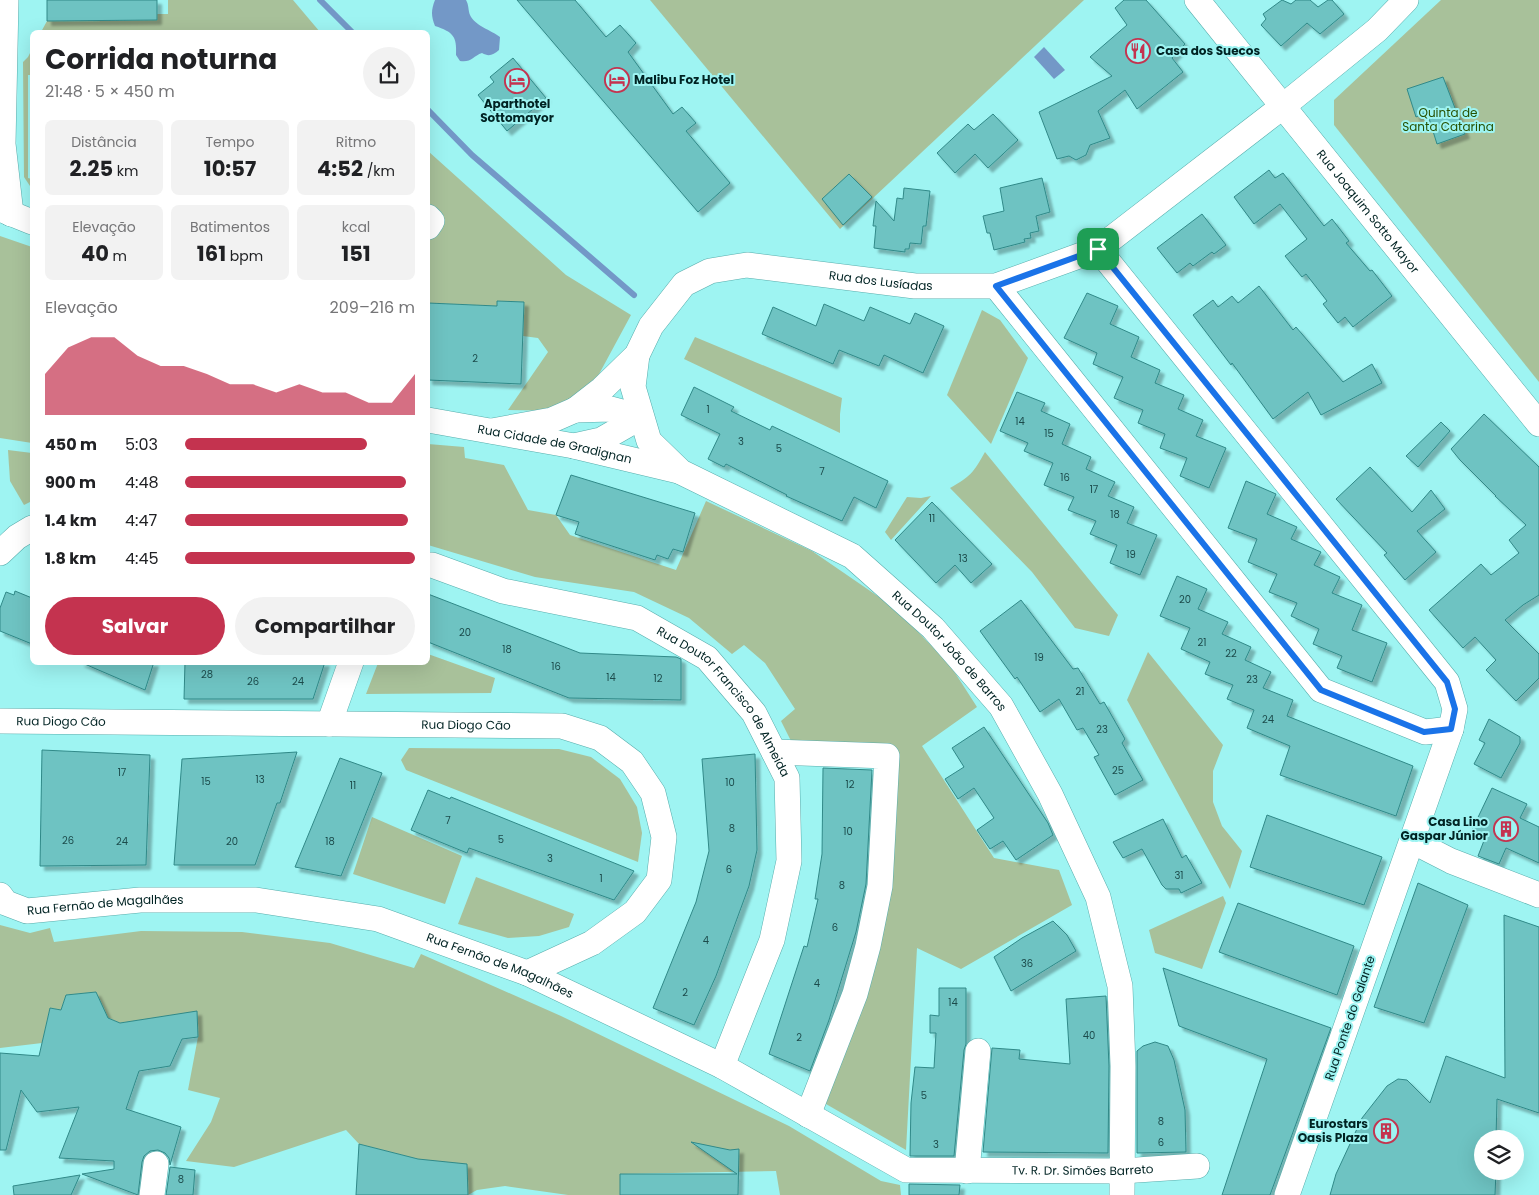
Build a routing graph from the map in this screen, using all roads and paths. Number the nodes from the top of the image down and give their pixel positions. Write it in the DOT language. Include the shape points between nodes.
graph roads {
  1 [pos="6,0"];
  2 [pos="1197,0"];
  3 [pos="1406,0"];
  4 [pos="1282,107"];
  5 [pos="2,148"];
  6 [pos="14,215"];
  7 [pos="1098,249"];
  8 [pos="996,286"];
  9 [pos="637,355"];
  10 [pos="575,410"];
  11 [pos="641,417"];
  12 [pos="430,420"];
  13 [pos="1539,424"];
  14 [pos="492,431"];
  15 [pos="574,446"];
  16 [pos="681,472"];
  17 [pos="30,529"];
  18 [pos="0,553"];
  19 [pos="430,566"];
  20 [pos="351,665"];
  21 [pos="0,721"];
  22 [pos="329,724"];
  23 [pos="1451,729"];
  24 [pos="774,752"];
  25 [pos="1412,841"];
  26 [pos="0,895"];
  27 [pos="1539,895"];
  28 [pos="527,973"];
  29 [pos="978,1052"];
  30 [pos="722,1066"];
  31 [pos="808,1115"];
  32 [pos="156,1164"];
  33 [pos="1197,1166"];
  34 [pos="967,1171"];
  35 [pos="1122,1183"];
  36 [pos="152,1195"];
  37 [pos="1288,1195"];
  1 -- 5 [label="street"];
  2 -- 4 [label="street, Rua Joaquim Sotto Mayor"];
  3 -- 4 [label="street, Rua dos Lusíadas" via="1377,30"];
  4 -- 7 [label="street, Rua dos Lusíadas"];
  4 -- 13 [label="street, Rua Joaquim Sotto Mayor"];
  5 -- 6 [label="street"];
  7 -- 8 [label="street, Rua dos Lusíadas"];
  7 -- 23 [label="street, Rua Ponte do Galante" via="1447,682 1455,709"];
  8 -- 9 [label="street, Rua dos Lusíadas" via="915,286 747,265 710,271 684,284 651,326"];
  8 -- 23 [label="street" via="1321,690 1424,732"];
  9 -- 10 [label="street, Rua dos Lusíadas"];
  9 -- 11 [label="street, Rua Doutor João de Barros" via="633,387"];
  10 -- 11 [label="street" via="611,409"];
  10 -- 14 [label="street, Rua dos Lusíadas" via="552,420"];
  11 -- 15 [label="street" via="601,440"];
  11 -- 16 [label="street, Rua Doutor João de Barros" via="649,441"];
  12 -- 14 [label="street, Rua Cidade de Gradignan"];
  14 -- 15 [label="street, Rua Cidade de Gradignan"];
  15 -- 16 [label="street, Rua Cidade de Gradignan"];
  16 -- 35 [label="street, Rua Doutor João de Barros" via="852,556 933,628 1001,706 1050,794 1098,897 1120,986"];
  17 -- 18 [label="street"];
  19 -- 24 [label="street, Rua Doutor Francisco de Almeida" via="503,591 638,618 707,658 754,713"];
  20 -- 22 [label="street"];
  21 -- 22 [label="street, Rua Diogo Cão"];
  22 -- 28 [label="street, Rua Diogo Cão" via="562,726 600,738 632,762 653,793 664,837 659,880 635,912 592,943"];
  23 -- 25 [label="street, Rua Ponte do Galante"];
  24 -- 30 [label="street, Rua Doutor Francisco de Almeida" via="787,778 789,861 772,940"];
  24 -- 31 [label="street" via="887,756 880,886 868,946 855,994"];
  25 -- 27 [label="street" via="1451,862"];
  25 -- 37 [label="street, Rua Ponte do Galante"];
  26 -- 28 [label="street, Rua Fernão de Magalhães" via="6,903 27,911 140,900 256,900 378,919"];
  28 -- 30 [label="street, Rua Fernão de Magalhães"];
  29 -- 34 [label="street"];
  30 -- 31 [label="street, Rua Fernão de Magalhães"];
  31 -- 34 [label="street, Rua Fernão de Magalhães" via="906,1170"];
  32 -- 36 [label="street"];
  33 -- 35 [label="street, Tv. R. Dr. Simões Barreto"];
  34 -- 35 [label="street, Tv. R. Dr. Simões Barreto"];
}
